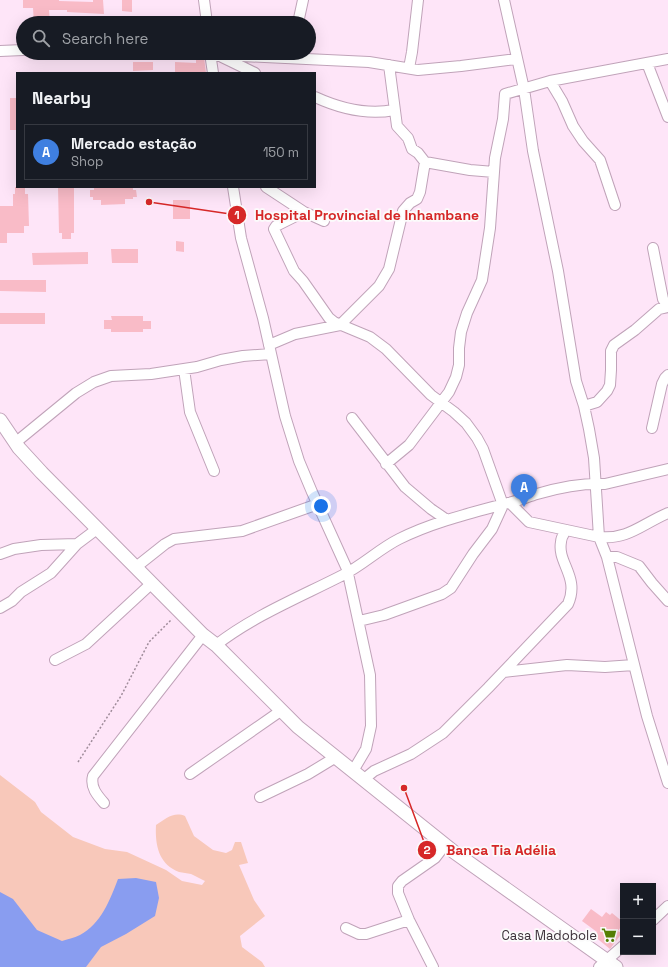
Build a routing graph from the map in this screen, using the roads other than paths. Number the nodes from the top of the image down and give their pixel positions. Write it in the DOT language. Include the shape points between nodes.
graph roads {
  1 [pos="303,0"];
  2 [pos="418,0"];
  3 [pos="504,0"];
  4 [pos="206,3"];
  5 [pos="207,16"];
  6 [pos="300,16"];
  7 [pos="16,50"];
  8 [pos="0,51"];
  9 [pos="316,58"];
  10 [pos="516,59"];
  11 [pos="668,59"];
  12 [pos="214,60"];
  13 [pos="225,60"];
  14 [pos="647,63"];
  15 [pos="389,65"];
  16 [pos="408,68"];
  17 [pos="213,72"];
  18 [pos="253,72"];
  19 [pos="550,81"];
  20 [pos="524,89"];
  21 [pos="316,98"];
  22 [pos="394,110"];
  23 [pos="668,117"];
  24 [pos="424,162"];
  25 [pos="494,172"];
  26 [pos="233,188"];
  27 [pos="268,188"];
  28 [pos="615,205"];
  29 [pos="304,212"];
  30 [pos="324,221"];
  31 [pos="653,248"];
  32 [pos="668,307"];
  33 [pos="340,325"];
  34 [pos="270,350"];
  35 [pos="184,369"];
  36 [pos="668,375"];
  37 [pos="440,402"];
  38 [pos="584,406"];
  39 [pos="352,418"];
  40 [pos="0,420"];
  41 [pos="652,428"];
  42 [pos="16,443"];
  43 [pos="386,464"];
  44 [pos="668,469"];
  45 [pos="214,471"];
  46 [pos="596,484"];
  47 [pos="318,504"];
  48 [pos="506,504"];
  49 [pos="668,513"];
  50 [pos="447,520"];
  51 [pos="96,529"];
  52 [pos="566,530"];
  53 [pos="599,538"];
  54 [pos="77,544"];
  55 [pos="0,554"];
  56 [pos="606,556"];
  57 [pos="136,567"];
  58 [pos="348,572"];
  59 [pos="152,583"];
  60 [pos="668,601"];
  61 [pos="0,608"];
  62 [pos="359,621"];
  63 [pos="203,635"];
  64 [pos="216,645"];
  65 [pos="56,660"];
  66 [pos="634,665"];
  67 [pos="504,672"];
  68 [pos="282,710"];
  69 [pos="336,757"];
  70 [pos="353,771"];
  71 [pos="190,774"];
  72 [pos="363,780"];
  73 [pos="668,783"];
  74 [pos="260,797"];
  75 [pos="104,803"];
  76 [pos="445,845"];
  77 [pos="668,906"];
  78 [pos="654,919"];
  79 [pos="409,920"];
  80 [pos="346,928"];
  81 [pos="620,950"];
  82 [pos="607,965"];
  83 [pos="433,967"];
  1 -- 6 [label="street"];
  2 -- 16 [label="street"];
  3 -- 10 [label="street"];
  4 -- 5 [label="street"];
  7 -- 8 [label="street"];
  9 -- 15 [label="street"];
  10 -- 16 [label="street" via="432,69"];
  10 -- 20 [label="street"];
  11 -- 14 [label="street"];
  12 -- 17 [label="street"];
  13 -- 18 [label="street"];
  14 -- 19 [label="street"];
  14 -- 23 [label="street"];
  15 -- 16 [label="street"];
  15 -- 22 [label="street"];
  19 -- 20 [label="street"];
  19 -- 28 [label="street" via="573,126 600,160"];
  20 -- 25 [label="street" via="504,96 503,119"];
  20 -- 38 [label="street" via="533,151 562,292 576,381"];
  21 -- 22 [label="street" via="340,107"];
  22 -- 24 [label="street" via="397,126"];
  24 -- 25 [label="street"];
  24 -- 33 [label="street" via="420,192 417,199 403,211 386,276"];
  25 -- 37 [label="street" via="490,228 482,280 461,332 456,377 449,392"];
  26 -- 34 [label="street" via="241,238"];
  27 -- 29 [label="street"];
  29 -- 30 [label="street"];
  29 -- 33 [label="street" via="274,229 294,271 329,318"];
  31 -- 32 [label="street" via="663,298"];
  32 -- 38 [label="street" via="659,309 614,345 611,351 610,385 597,402"];
  33 -- 34 [label="street" via="295,334"];
  33 -- 37 [label="street" via="370,338 386,349"];
  34 -- 35 [label="street"];
  34 -- 47 [label="street" via="287,423"];
  35 -- 42 [label="street" via="111,376 94,382"];
  35 -- 45 [label="street" via="190,412"];
  36 -- 41 [label="street" via="662,384"];
  37 -- 43 [label="street" via="410,446"];
  37 -- 48 [label="street" via="466,423 477,438"];
  38 -- 46 [label="street"];
  39 -- 43 [label="street"];
  40 -- 42 [label="main road"];
  42 -- 51 [label="main road"];
  43 -- 50 [label="street" via="405,487"];
  44 -- 46 [label="street" via="606,484"];
  46 -- 48 [label="street" via="537,494"];
  46 -- 53 [label="street"];
  47 -- 57 [label="street" via="242,531 174,540"];
  47 -- 58 [label="street"];
  48 -- 50 [label="street"];
  48 -- 52 [label="street" via="530,522"];
  48 -- 62 [label="street" via="451,588 442,594 384,615"];
  49 -- 53 [label="street" via="623,536"];
  50 -- 58 [label="street" via="399,539"];
  51 -- 54 [label="street"];
  51 -- 57 [label="main road"];
  52 -- 53 [label="street"];
  52 -- 67 [label="street" via="560,543 572,590 568,604"];
  53 -- 56 [label="street"];
  54 -- 55 [label="street" via="41,545"];
  54 -- 61 [label="street" via="51,573"];
  56 -- 60 [label="street" via="617,557 639,566"];
  56 -- 66 [label="street"];
  57 -- 59 [label="main road"];
  58 -- 62 [label="street"];
  58 -- 64 [label="street" via="263,614"];
  59 -- 63 [label="main road"];
  59 -- 65 [label="street" via="86,644"];
  62 -- 70 [label="street" via="370,675 371,726 366,749"];
  63 -- 64 [label="main road"];
  63 -- 75 [label="street" via="92,776 91,783"];
  64 -- 68 [label="main road"];
  66 -- 67 [label="street" via="567,665"];
  66 -- 73 [label="street"];
  67 -- 72 [label="street" via="443,733 411,754 374,771"];
  68 -- 69 [label="main road" via="298,727"];
  68 -- 71 [label="street"];
  69 -- 70 [label="main road"];
  69 -- 74 [label="street" via="314,771"];
  70 -- 72 [label="main road"];
  72 -- 76 [label="main road"];
  76 -- 79 [label="street" via="435,858 398,886 398,893"];
  76 -- 82 [label="main road"];
  77 -- 78 [label="street"];
  79 -- 80 [label="street" via="366,934 359,934"];
  79 -- 83 [label="street"];
  81 -- 82 [label="street"];
}
